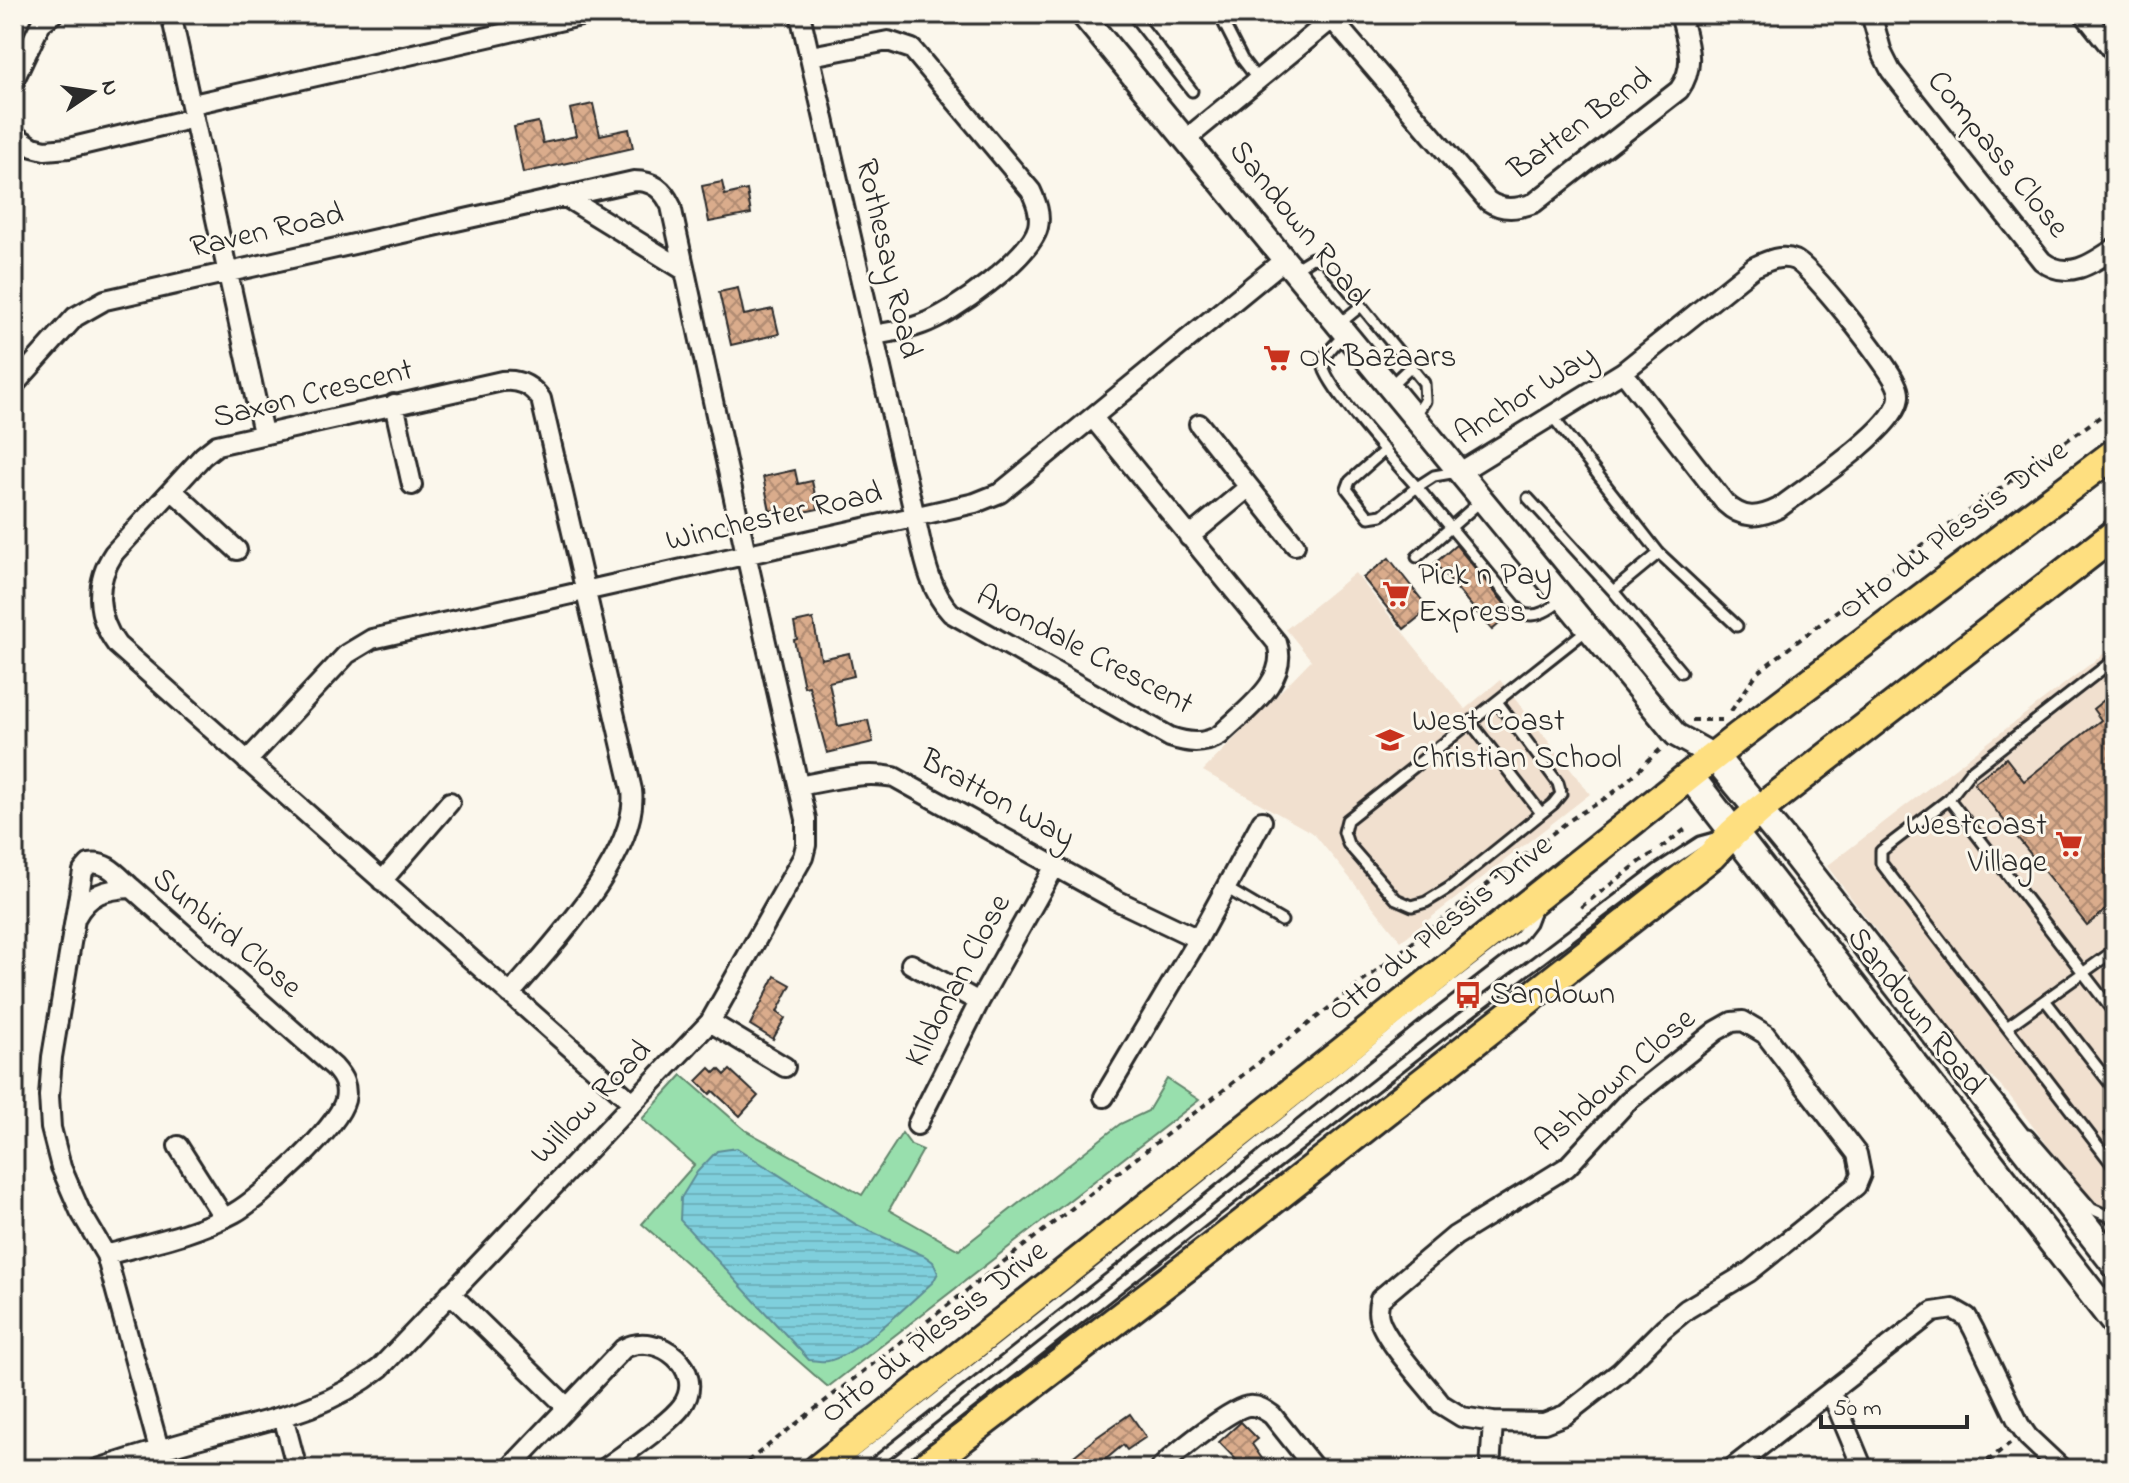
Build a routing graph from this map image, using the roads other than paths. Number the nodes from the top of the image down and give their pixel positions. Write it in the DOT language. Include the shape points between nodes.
graph roads {
  1 [pos="53,14"];
  2 [pos="171,14"];
  3 [pos="589,14"];
  4 [pos="800,14"];
  5 [pos="1082,14"];
  6 [pos="1132,14"];
  7 [pos="1219,14"];
  8 [pos="1680,14"];
  9 [pos="1871,14"];
  10 [pos="2084,14"];
  11 [pos="1335,16"];
  12 [pos="2115,53"];
  13 [pos="811,56"];
  14 [pos="14,80"];
  15 [pos="1258,80"];
  16 [pos="1192,91"];
  17 [pos="194,111"];
  18 [pos="14,135"];
  19 [pos="1185,140"];
  20 [pos="564,196"];
  21 [pos="2115,248"];
  22 [pos="1288,265"];
  23 [pos="684,270"];
  24 [pos="228,272"];
  25 [pos="1361,306"];
  26 [pos="1341,330"];
  27 [pos="874,335"];
  28 [pos="1411,366"];
  29 [pos="1623,372"];
  30 [pos="14,385"];
  31 [pos="1388,387"];
  32 [pos="394,404"];
  33 [pos="1415,416"];
  34 [pos="1551,416"];
  35 [pos="1093,418"];
  36 [pos="1199,424"];
  37 [pos="263,433"];
  38 [pos="1385,450"];
  39 [pos="2115,453"];
  40 [pos="1460,472"];
  41 [pos="412,485"];
  42 [pos="1249,487"];
  43 [pos="1417,487"];
  44 [pos="172,490"];
  45 [pos="1528,498"];
  46 [pos="1482,500"];
  47 [pos="915,517"];
  48 [pos="1451,528"];
  49 [pos="2115,534"];
  50 [pos="1189,537"];
  51 [pos="1295,545"];
  52 [pos="237,550"];
  53 [pos="1659,553"];
  54 [pos="746,554"];
  55 [pos="1417,557"];
  56 [pos="1613,591"];
  57 [pos="586,592"];
  58 [pos="1563,599"];
  59 [pos="1737,626"];
  60 [pos="1588,629"];
  61 [pos="2115,659"];
  62 [pos="1681,672"];
  63 [pos="1498,703"];
  64 [pos="1471,723"];
  65 [pos="1676,735"];
  66 [pos="1714,756"];
  67 [pos="247,761"];
  68 [pos="1689,775"];
  69 [pos="799,786"];
  70 [pos="1949,799"];
  71 [pos="450,802"];
  72 [pos="1759,810"];
  73 [pos="1541,813"];
  74 [pos="1262,821"];
  75 [pos="1733,833"];
  76 [pos="1055,866"];
  77 [pos="382,881"];
  78 [pos="132,888"];
  79 [pos="1226,888"];
  80 [pos="1540,894"];
  81 [pos="76,917"];
  82 [pos="1282,921"];
  83 [pos="1198,939"];
  84 [pos="2115,950"];
  85 [pos="911,964"];
  86 [pos="2082,972"];
  87 [pos="510,994"];
  88 [pos="2045,1000"];
  89 [pos="979,1002"];
  90 [pos="2115,1014"];
  91 [pos="710,1022"];
  92 [pos="2007,1027"];
  93 [pos="785,1067"];
  94 [pos="2115,1090"];
  95 [pos="1104,1097"];
  96 [pos="633,1103"];
  97 [pos="1994,1109"];
  98 [pos="917,1125"];
  99 [pos="178,1146"];
  100 [pos="2115,1168"];
  101 [pos="224,1218"];
  102 [pos="2115,1219"];
  103 [pos="106,1255"];
  104 [pos="2115,1264"];
  105 [pos="450,1293"];
  106 [pos="2115,1323"];
  107 [pos="1831,1392"];
  108 [pos="567,1407"];
  109 [pos="283,1416"];
  110 [pos="1493,1422"];
  111 [pos="159,1449"];
  112 [pos="98,1469"];
  113 [pos="297,1469"];
  114 [pos="509,1469"];
  115 [pos="604,1469"];
  116 [pos="818,1469"];
  117 [pos="848,1469"];
  118 [pos="887,1469"];
  119 [pos="922,1469"];
  120 [pos="1160,1469"];
  121 [pos="1315,1469"];
  122 [pos="1490,1469"];
  123 [pos="1731,1469"];
  124 [pos="1863,1469"];
  125 [pos="2062,1469"];
  1 -- 14 [label="street" via="41,23"];
  2 -- 17 [label="street"];
  3 -- 17 [label="street"];
  4 -- 13 [label="street, Rothesay Road"];
  5 -- 19 [label="street, Sandown Road"];
  6 -- 16 [label="lane"];
  7 -- 15 [label="lane"];
  8 -- 11 [label="street, Batten Bend" via="1691,64 1679,90 1534,203 1508,209 1488,201"];
  9 -- 21 [label="street, Compass Close" via="1891,71 2042,261 2058,271 2075,270"];
  10 -- 12 [label="street"];
  11 -- 15 [label="street, Batten Bend"];
  13 -- 27 [label="street, Rothesay Road"];
  13 -- 27 [label="street" via="888,41 912,49 1031,191 1038,208 1039,225 1024,251 958,306 921,325"];
  15 -- 19 [label="street, Batten Bend"];
  17 -- 18 [label="street" via="69,148 45,150"];
  17 -- 24 [label="street"];
  19 -- 22 [label="street, Sandown Road"];
  20 -- 23 [label="street"];
  20 -- 23 [label="street, Raven Road" via="634,181 657,186 671,206"];
  20 -- 24 [label="street, Raven Road"];
  22 -- 25 [label="lane" via="1320,258"];
  22 -- 26 [label="street, Sandown Road"];
  22 -- 35 [label="street, Winchester Road"];
  23 -- 54 [label="street, Raven Road"];
  24 -- 30 [label="street, Raven Road" via="95,304 75,317"];
  24 -- 37 [label="street"];
  25 -- 26 [label="lane"];
  25 -- 28 [label="lane"];
  26 -- 31 [label="street, Sandown Road"];
  26 -- 38 [label="lane" via="1324,367"];
  27 -- 47 [label="street, Rothesay Road"];
  28 -- 31 [label="lane"];
  28 -- 33 [label="lane" via="1424,383 1426,396"];
  29 -- 29 [label="street, Anchor Way" via="1754,267 1788,258 1808,270 1889,371 1899,395 1895,410 1872,436 1779,508 1748,516 1725,503"];
  29 -- 34 [label="street, Anchor Way"];
  31 -- 33 [label="street, Sandown Road"];
  32 -- 37 [label="street, Saxon Crescent"];
  32 -- 41 [label="street"];
  32 -- 57 [label="street, Saxon Crescent" via="511,380 536,391"];
  33 -- 40 [label="street, Sandown Road"];
  34 -- 40 [label="street, Anchor Way"];
  34 -- 53 [label="lane"];
  35 -- 47 [label="street, Winchester Road" via="1000,493"];
  35 -- 50 [label="street, Avondale Crescent"];
  36 -- 42 [label="street"];
  37 -- 44 [label="street, Saxon Crescent" via="217,445"];
  38 -- 43 [label="lane"];
  38 -- 43 [label="lane" via="1347,489 1369,517 1382,515"];
  39 -- 66 [label="main road, Otto du Plessis Drive"];
  40 -- 43 [label="lane" via="1434,476"];
  40 -- 46 [label="street, Sandown Road"];
  42 -- 50 [label="street"];
  42 -- 51 [label="street"];
  43 -- 48 [label="lane"];
  44 -- 52 [label="street"];
  44 -- 67 [label="street, Saxon Crescent" via="114,553 100,615 117,645"];
  45 -- 56 [label="lane"];
  46 -- 48 [label="lane"];
  46 -- 58 [label="street, Sandown Road"];
  47 -- 50 [label="street, Avondale Crescent" via="933,588 951,613 1170,737 1200,743 1220,735 1273,681 1280,656 1274,637"];
  47 -- 54 [label="street, Winchester Road"];
  48 -- 55 [label="lane"];
  48 -- 58 [label="lane" via="1524,615 1539,614"];
  49 -- 72 [label="main road"];
  53 -- 56 [label="lane"];
  53 -- 59 [label="lane"];
  54 -- 57 [label="street, Winchester Road"];
  54 -- 69 [label="street, Willow Road"];
  56 -- 62 [label="lane"];
  57 -- 67 [label="street, Winchester Road" via="363,643"];
  57 -- 87 [label="street, Saxon Crescent" via="632,790 630,826 580,912"];
  58 -- 60 [label="street, Sandown Road"];
  60 -- 63 [label="lane"];
  60 -- 65 [label="street, Sandown Road"];
  61 -- 70 [label="lane" via="1970,772"];
  63 -- 64 [label="lane"];
  63 -- 73 [label="lane" via="1561,789 1558,799"];
  64 -- 73 [label="lane"];
  64 -- 73 [label="lane" via="1347,820 1348,844 1396,899 1417,906 1449,888"];
  65 -- 66 [label="street, Sandown Road"];
  65 -- 68 [label="street, Sandown Road"];
  66 -- 68 [label="main road, Otto du Plessis Drive"];
  66 -- 72 [label="main road, Sandown Road"];
  67 -- 77 [label="street, Saxon Crescent"];
  68 -- 75 [label="main road, Sandown Road"];
  68 -- 80 [label="main road, Otto du Plessis Drive"];
  69 -- 76 [label="street, Bratton Way" via="875,773 894,777"];
  69 -- 91 [label="street, Willow Road" via="807,832 803,857"];
  70 -- 86 [label="lane"];
  70 -- 92 [label="lane" via="1883,848 1880,861"];
  71 -- 77 [label="street"];
  72 -- 75 [label="main road"];
  72 -- 97 [label="main road, Sandown Road"];
  74 -- 79 [label="street"];
  75 -- 106 [label="main road, Sandown Road"];
  75 -- 118 [label="lane" via="1700,842 1657,870"];
  75 -- 119 [label="main road" via="1711,856 1241,1225"];
  76 -- 83 [label="street, Bratton Way"];
  76 -- 89 [label="street, KIldonan Close"];
  77 -- 87 [label="street, Saxon Crescent"];
  78 -- 81 [label="street, Sunbird Close" via="97,893"];
  78 -- 81 [label="street" via="105,865 89,864 83,871"];
  78 -- 101 [label="street, Sunbird Close" via="334,1067 345,1084 340,1114 258,1198"];
  79 -- 82 [label="lane"];
  79 -- 83 [label="street"];
  80 -- 116 [label="main road, Otto du Plessis Drive"];
  80 -- 117 [label="lane" via="1520,936"];
  81 -- 103 [label="street" via="52,1057 51,1128 80,1211"];
  83 -- 95 [label="street"];
  84 -- 86 [label="lane"];
  85 -- 89 [label="street"];
  86 -- 88 [label="lane"];
  86 -- 90 [label="lane"];
  87 -- 96 [label="street, Saxon Crescent"];
  88 -- 92 [label="lane"];
  88 -- 94 [label="lane"];
  89 -- 98 [label="street, KIldonan Close"];
  91 -- 93 [label="street"];
  91 -- 96 [label="street, Willow Road"];
  92 -- 100 [label="lane"];
  96 -- 105 [label="street, Willow Road"];
  97 -- 102 [label="lane" via="2035,1141 2092,1209"];
  97 -- 104 [label="main road, Sandown Road"];
  99 -- 101 [label="street"];
  101 -- 103 [label="street, Sunbird Close"];
  103 -- 111 [label="street"];
  105 -- 108 [label="street"];
  105 -- 109 [label="street, Willow Road" via="361,1383 322,1405"];
  107 -- 123 [label="street"];
  107 -- 124 [label="street"];
  107 -- 125 [label="street" via="1933,1312 1953,1309 1967,1317 2025,1432"];
  108 -- 114 [label="street"];
  108 -- 115 [label="street" via="630,1344 657,1344 682,1364 689,1387 683,1405"];
  109 -- 111 [label="street, Willow Road"];
  109 -- 113 [label="street"];
  110 -- 110 [label="street, Ashdown Close" via="1544,1423 1565,1415 1687,1309 1749,1272 1856,1186 1861,1174 1857,1154 1753,1025 1732,1022 1716,1031 1628,1101 1567,1167 1455,1236 1380,1299 1377,1310 1384,1329 1441,1404 1462,1417"];
  110 -- 122 [label="street"];
  111 -- 112 [label="street, Willow Road"];
  120 -- 121 [label="street" via="1225,1416 1250,1406 1272,1415"];
}
